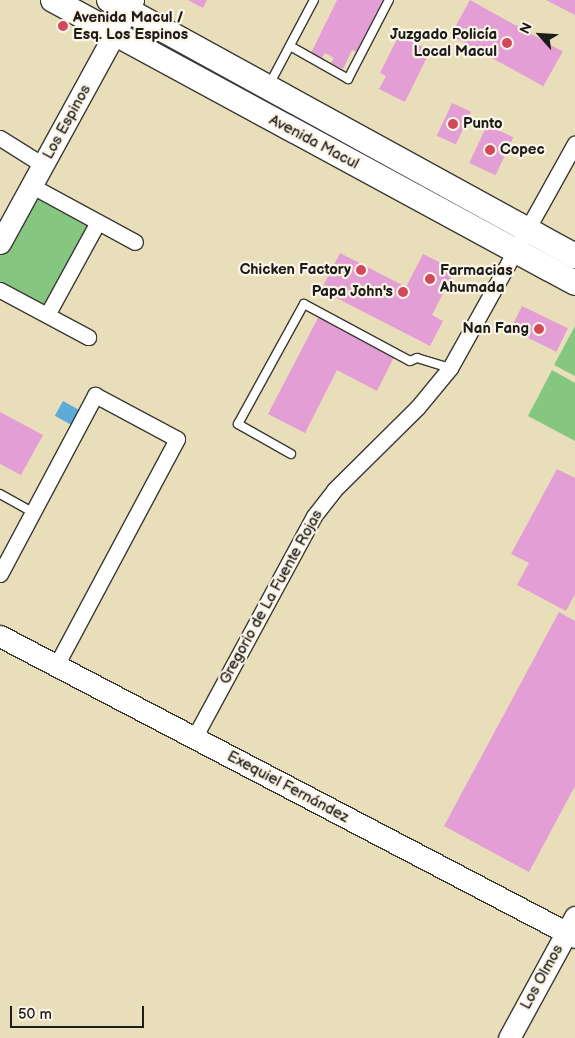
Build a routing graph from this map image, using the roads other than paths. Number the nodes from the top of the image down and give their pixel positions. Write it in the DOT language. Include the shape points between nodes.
graph roads {
  1 [pos="53,0"];
  2 [pos="314,0"];
  3 [pos="389,0"];
  4 [pos="123,3"];
  5 [pos="115,34"];
  6 [pos="290,46"];
  7 [pos="268,87"];
  8 [pos="0,138"];
  9 [pos="575,143"];
  10 [pos="43,165"];
  11 [pos="32,186"];
  12 [pos="5,222"];
  13 [pos="98,222"];
  14 [pos="527,230"];
  15 [pos="135,242"];
  16 [pos="0,244"];
  17 [pos="515,251"];
  18 [pos="575,256"];
  19 [pos="575,283"];
  20 [pos="0,290"];
  21 [pos="47,315"];
  22 [pos="88,337"];
  23 [pos="450,368"];
  24 [pos="291,454"];
  25 [pos="0,494"];
  26 [pos="33,512"];
  27 [pos="0,574"];
  28 [pos="0,636"];
  29 [pos="56,666"];
  30 [pos="194,738"];
  31 [pos="572,929"];
  32 [pos="509,1038"];
  1 -- 5 [label="main road, Avenida Macul"];
  2 -- 6 [label="lane"];
  3 -- 6 [label="lane" via="348,79"];
  4 -- 5 [label="street, Los Espinos"];
  4 -- 7 [label="main road, Avenida Macul"];
  5 -- 10 [label="street, Los Espinos"];
  5 -- 17 [label="main road, Avenida Macul"];
  6 -- 7 [label="lane"];
  7 -- 14 [label="main road, Avenida Macul"];
  8 -- 10 [label="street"];
  9 -- 14 [label="street, Gregorio de La Fuente Rojas"];
  10 -- 11 [label="street, Los Espinos"];
  11 -- 12 [label="street, Los Espinos"];
  11 -- 13 [label="street"];
  12 -- 16 [label="street, Los Espinos"];
  13 -- 15 [label="street"];
  13 -- 21 [label="street"];
  14 -- 17 [label="street, Gregorio de La Fuente Rojas"];
  14 -- 18 [label="main road, Avenida Macul"];
  17 -- 19 [label="main road, Avenida Macul"];
  17 -- 23 [label="street, Gregorio de La Fuente Rojas"];
  20 -- 21 [label="street"];
  21 -- 22 [label="street"];
  23 -- 24 [label="lane" via="417,358 410,361 304,304 238,424"];
  23 -- 30 [label="street, Gregorio de La Fuente Rojas" via="417,408 334,490 314,516"];
  25 -- 26 [label="lane"];
  26 -- 27 [label="street"];
  26 -- 29 [label="street" via="95,395 177,439"];
  28 -- 29 [label="street, Exequiel Fernández"];
  29 -- 30 [label="street, Exequiel Fernández"];
  30 -- 31 [label="street, Exequiel Fernández"];
  31 -- 32 [label="street, Los Olmos"];
}
